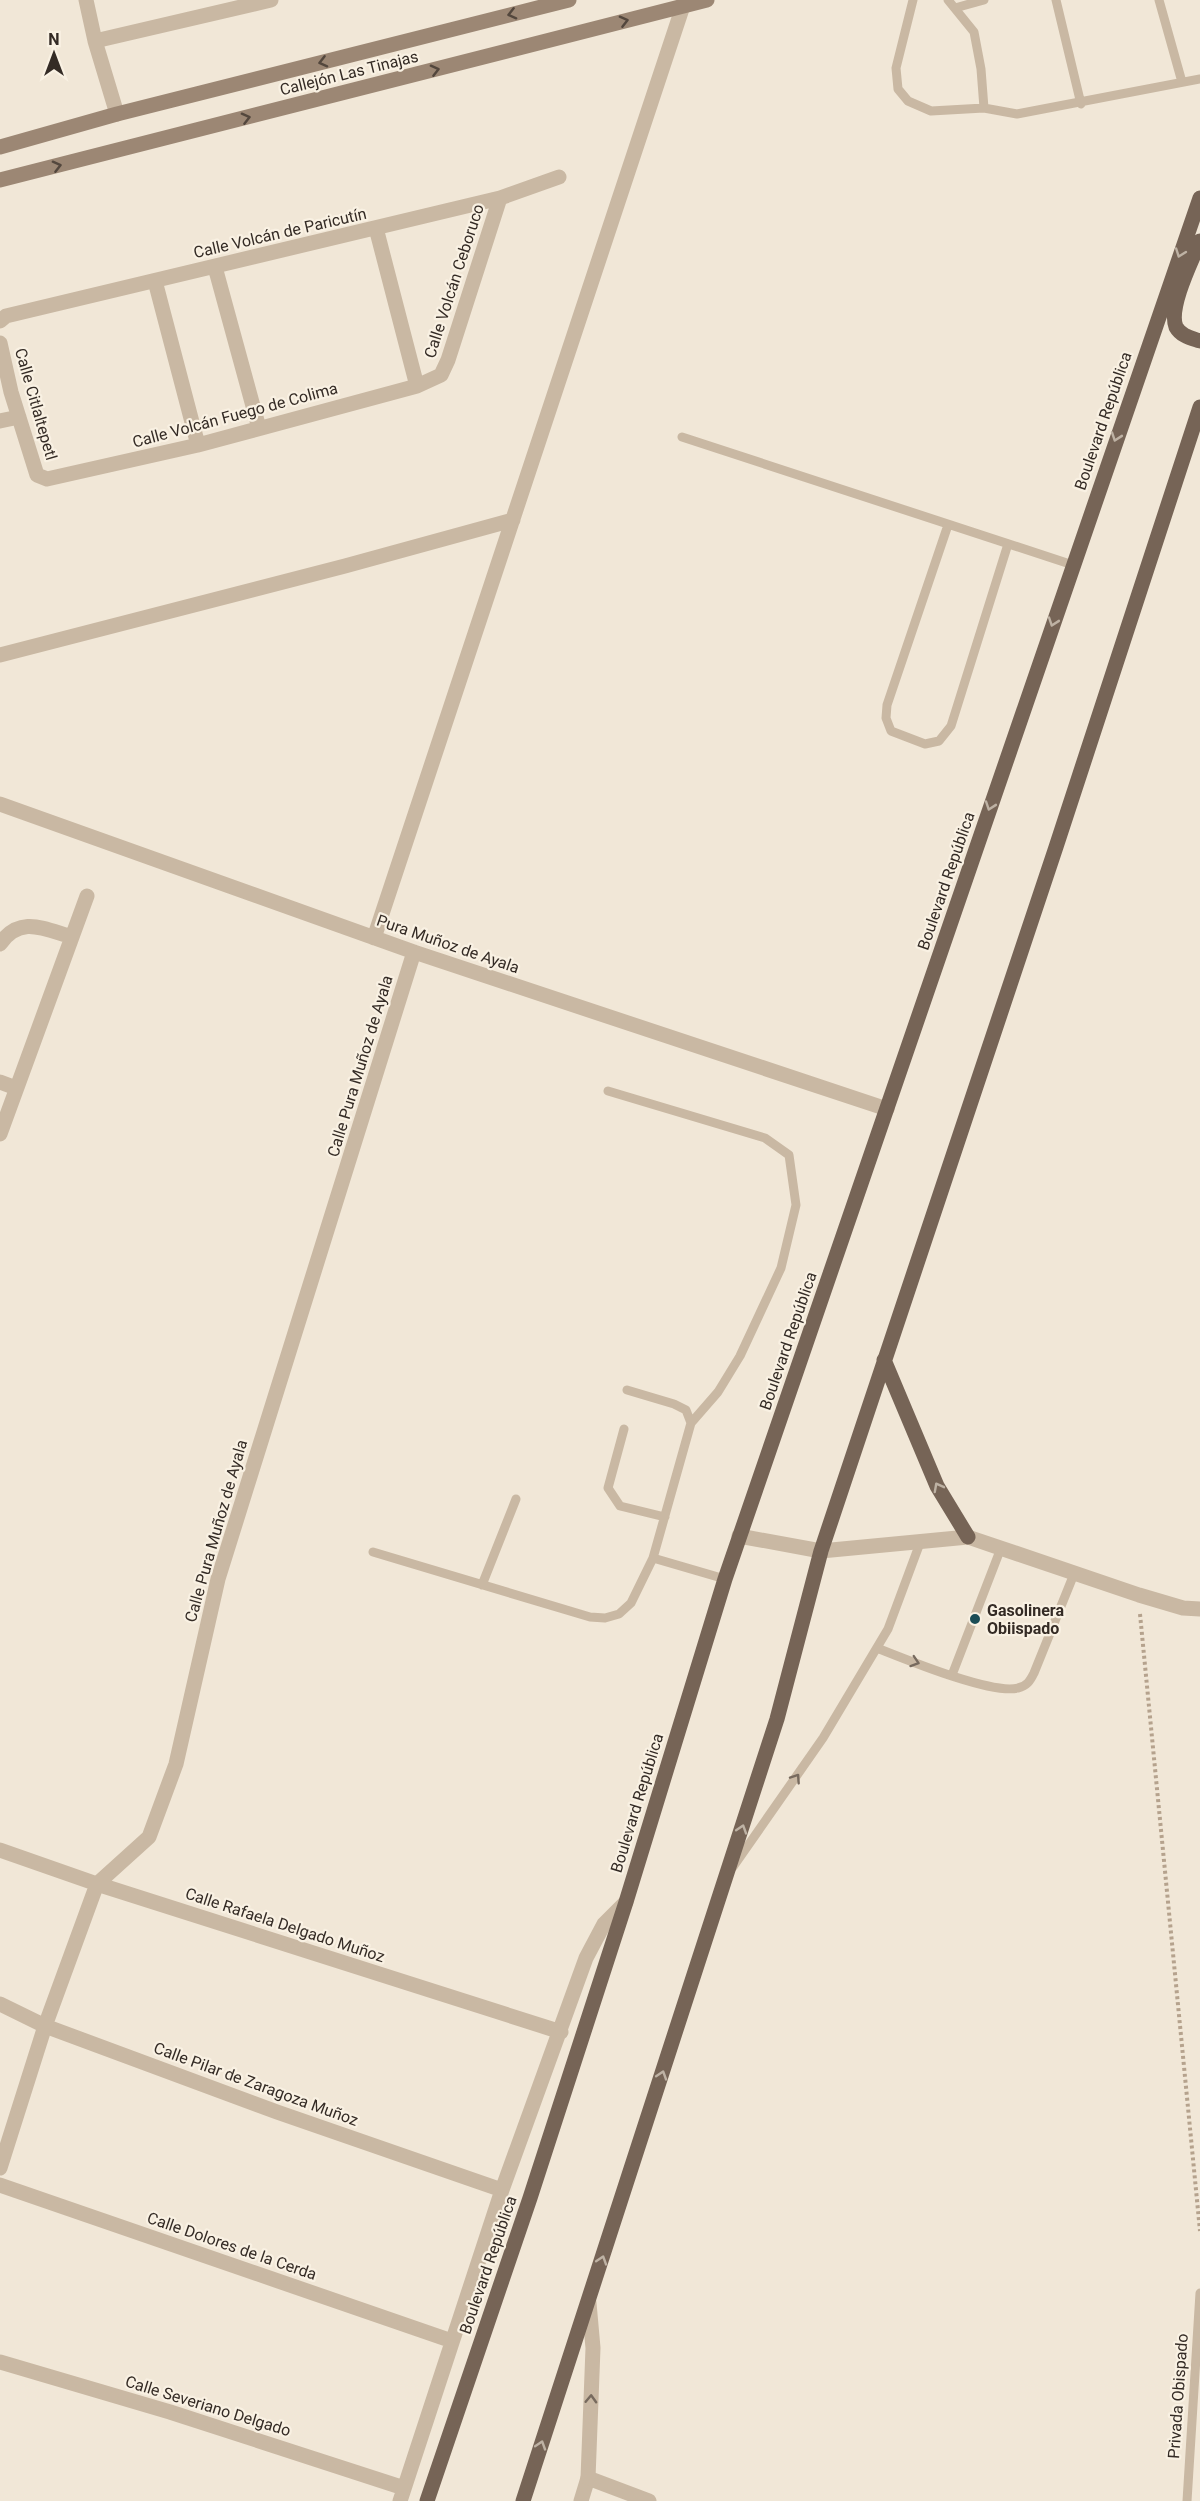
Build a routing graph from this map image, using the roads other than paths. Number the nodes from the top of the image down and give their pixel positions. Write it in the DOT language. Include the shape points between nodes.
graph roads {
  1 [pos="86,0"];
  2 [pos="271,0"];
  3 [pos="568,0"];
  4 [pos="707,0"];
  5 [pos="913,0"];
  6 [pos="948,0"];
  7 [pos="984,0"];
  8 [pos="1056,0"];
  9 [pos="1159,0"];
  10 [pos="550,2"];
  11 [pos="683,6"];
  12 [pos="955,8"];
  13 [pos="95,41"];
  14 [pos="1200,79"];
  15 [pos="1182,82"];
  16 [pos="1081,104"];
  17 [pos="984,108"];
  18 [pos="117,114"];
  19 [pos="0,147"];
  20 [pos="559,177"];
  21 [pos="0,180"];
  22 [pos="500,198"];
  23 [pos="1200,198"];
  24 [pos="376,228"];
  25 [pos="1200,241"];
  26 [pos="215,267"];
  27 [pos="155,280"];
  28 [pos="3,319"];
  29 [pos="1200,341"];
  30 [pos="0,343"];
  31 [pos="441,375"];
  32 [pos="417,386"];
  33 [pos="6,394"];
  34 [pos="1200,407"];
  35 [pos="19,417"];
  36 [pos="0,421"];
  37 [pos="259,429"];
  38 [pos="682,437"];
  39 [pos="198,446"];
  40 [pos="37,475"];
  41 [pos="513,520"];
  42 [pos="948,525"];
  43 [pos="1008,544"];
  44 [pos="1073,565"];
  45 [pos="0,655"];
  46 [pos="0,804"];
  47 [pos="87,896"];
  48 [pos="72,937"];
  49 [pos="374,938"];
  50 [pos="0,944"];
  51 [pos="414,952"];
  52 [pos="0,1082"];
  53 [pos="16,1088"];
  54 [pos="608,1090"];
  55 [pos="887,1109"];
  56 [pos="0,1134"];
  57 [pos="884,1360"];
  58 [pos="627,1390"];
  59 [pos="691,1423"];
  60 [pos="624,1430"];
  61 [pos="516,1499"];
  62 [pos="665,1517"];
  63 [pos="740,1536"];
  64 [pos="968,1537"];
  65 [pos="920,1543"];
  66 [pos="1001,1548"];
  67 [pos="821,1551"];
  68 [pos="373,1552"];
  69 [pos="653,1558"];
  70 [pos="1074,1574"];
  71 [pos="725,1579"];
  72 [pos="482,1585"];
  73 [pos="1200,1609"];
  74 [pos="877,1648"];
  75 [pos="952,1675"];
  76 [pos="0,1851"];
  77 [pos="726,1877"];
  78 [pos="97,1884"];
  79 [pos="626,1902"];
  80 [pos="0,2004"];
  81 [pos="45,2025"];
  82 [pos="561,2031"];
  83 [pos="0,2168"];
  84 [pos="0,2185"];
  85 [pos="502,2190"];
  86 [pos="1200,2293"];
  87 [pos="588,2303"];
  88 [pos="452,2341"];
  89 [pos="0,2362"];
  90 [pos="588,2478"];
  91 [pos="402,2494"];
  92 [pos="426,2501"];
  93 [pos="523,2501"];
  94 [pos="580,2501"];
  95 [pos="649,2501"];
  96 [pos="1187,2501"];
  1 -- 13 [label="street"];
  2 -- 13 [label="street"];
  3 -- 10 [label="main road, Callejón Las Tinajas"];
  4 -- 11 [label="main road, Callejón Las Tinajas"];
  5 -- 17 [label="lane" via="896,68 898,89 908,101 931,111"];
  6 -- 12 [label="lane"];
  7 -- 12 [label="lane"];
  8 -- 16 [label="lane"];
  9 -- 15 [label="lane"];
  10 -- 18 [label="main road, Callejón Las Tinajas, one-way"];
  21 -- 11 [label="main road, Callejón Las Tinajas, one-way"];
  11 -- 41 [label="street"];
  12 -- 17 [label="lane" via="974,32"];
  13 -- 18 [label="street"];
  14 -- 15 [label="lane"];
  15 -- 16 [label="lane"];
  16 -- 17 [label="lane" via="1017,114"];
  18 -- 19 [label="main road, Callejón Las Tinajas"];
  20 -- 22 [label="street, Calle Volcán de Paricutín"];
  22 -- 24 [label="street, Calle Volcán de Paricutín"];
  22 -- 31 [label="street, Calle Volcán Ceboruco"];
  23 -- 44 [label="main road, Boulevard República, one-way"];
  24 -- 26 [label="street, Calle Volcán de Paricutín"];
  24 -- 32 [label="street"];
  25 -- 29 [label="main road" via="1174,311 1176,326 1184,336"];
  26 -- 27 [label="street, Calle Volcán de Paricutín"];
  26 -- 37 [label="street"];
  27 -- 28 [label="street, Calle Volcán de Paricutín"];
  27 -- 39 [label="street"];
  30 -- 33 [label="street, Calle Citlaltepetl"];
  31 -- 32 [label="street, Calle Volcán Fuego de Colima"];
  32 -- 37 [label="street, Calle Volcán Fuego de Colima"];
  33 -- 35 [label="street, Calle Citlaltepetl"];
  34 -- 57 [label="main road"];
  35 -- 36 [label="street"];
  35 -- 40 [label="street, Calle Citlaltepetl"];
  37 -- 39 [label="street, Calle Volcán Fuego de Colima"];
  38 -- 42 [label="lane"];
  39 -- 40 [label="street, Calle Volcán Fuego de Colima" via="52,479"];
  41 -- 45 [label="street"];
  41 -- 49 [label="street"];
  42 -- 43 [label="lane"];
  42 -- 43 [label="lane" via="887,705 891,731 925,744 939,741 951,726"];
  43 -- 44 [label="lane"];
  44 -- 55 [label="main road, Boulevard República, one-way"];
  46 -- 49 [label="street, Pura Muñoz de Ayala"];
  47 -- 48 [label="street"];
  48 -- 50 [label="street" via="34,926 18,928"];
  48 -- 53 [label="street"];
  49 -- 51 [label="street, Pura Muñoz de Ayala"];
  51 -- 55 [label="street, Pura Muñoz de Ayala"];
  51 -- 78 [label="street, Calle Pura Muñoz de Ayala" via="218,1579 176,1764 149,1837"];
  52 -- 53 [label="street"];
  53 -- 56 [label="street"];
  54 -- 59 [label="lane" via="765,1138 789,1155 796,1205 781,1268 740,1356 718,1392"];
  55 -- 63 [label="main road, Boulevard República"];
  64 -- 57 [label="main road, one-way" via="937,1486"];
  57 -- 67 [label="main road"];
  58 -- 59 [label="lane" via="686,1410"];
  59 -- 62 [label="lane"];
  60 -- 62 [label="lane" via="608,1488 620,1506"];
  61 -- 72 [label="lane"];
  62 -- 69 [label="lane"];
  63 -- 67 [label="street"];
  63 -- 71 [label="main road, Boulevard República"];
  64 -- 65 [label="street"];
  64 -- 66 [label="street"];
  65 -- 67 [label="street"];
  65 -- 74 [label="lane"];
  66 -- 70 [label="street"];
  66 -- 75 [label="lane"];
  77 -- 67 [label="main road, one-way" via="777,1719"];
  68 -- 72 [label="lane"];
  69 -- 71 [label="lane"];
  69 -- 72 [label="lane" via="632,1603 619,1614 605,1618 580,1615"];
  70 -- 73 [label="street" via="1183,1608"];
  70 -- 75 [label="lane" via="1028,1684 1017,1689 999,1689"];
  71 -- 79 [label="main road, Boulevard República"];
  74 -- 75 [label="lane, one-way"];
  77 -- 74 [label="lane, one-way" via="823,1738"];
  76 -- 78 [label="street, Calle Rafaela Delgado Muñoz"];
  87 -- 77 [label="main road, one-way"];
  78 -- 81 [label="street, Calle Pura Muñoz de Ayala"];
  78 -- 82 [label="street, Calle Rafaela Delgado Muñoz"];
  79 -- 82 [label="street" via="596,1936"];
  79 -- 92 [label="main road, Boulevard República"];
  80 -- 81 [label="street, Calle Pilar de Zaragoza Muñoz"];
  81 -- 83 [label="street, Calle Pura Muñoz de Ayala"];
  81 -- 85 [label="street, Calle Pilar de Zaragoza Muñoz" via="277,2112"];
  82 -- 85 [label="street"];
  84 -- 88 [label="street, Calle Dolores de la Cerda"];
  85 -- 88 [label="street"];
  86 -- 96 [label="lane, Privada Obispado"];
  90 -- 87 [label="street, one-way" via="594,2348"];
  93 -- 87 [label="main road, one-way"];
  88 -- 91 [label="street"];
  89 -- 91 [label="street, Calle Severiano Delgado" via="170,2412"];
  90 -- 94 [label="street"];
  90 -- 95 [label="street"];
}
